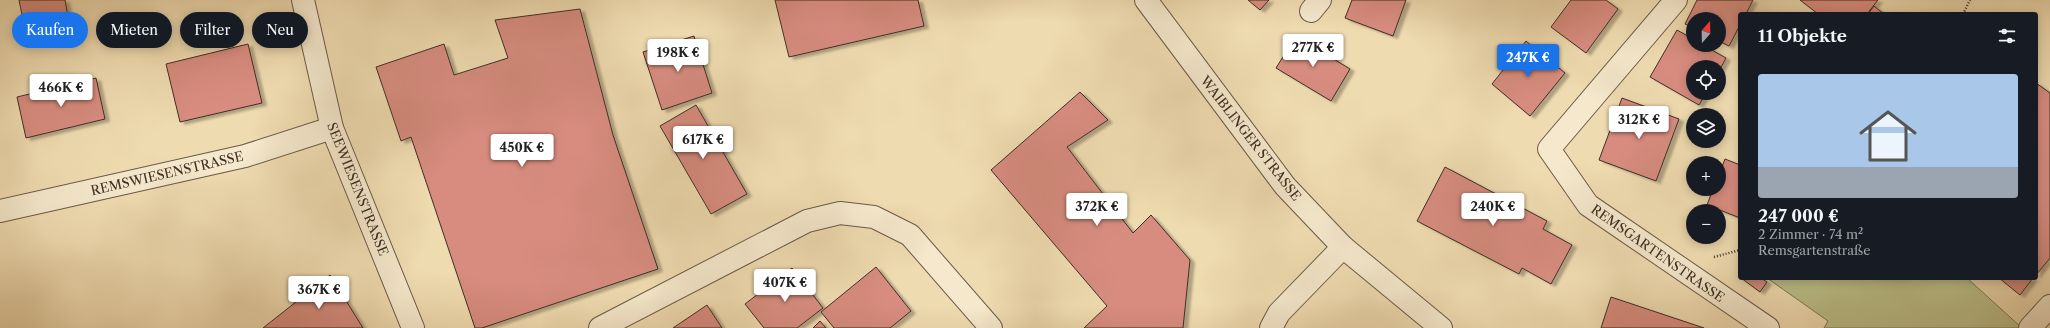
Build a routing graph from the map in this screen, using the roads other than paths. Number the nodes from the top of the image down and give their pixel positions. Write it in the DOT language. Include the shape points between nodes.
graph roads {
  1 [pos="303,0"];
  2 [pos="1146,0"];
  3 [pos="1676,0"];
  4 [pos="332,128"];
  5 [pos="0,211"];
  6 [pos="1343,247"];
  7 [pos="2050,306"];
  8 [pos="414,328"];
  9 [pos="600,328"];
  10 [pos="991,328"];
  11 [pos="1271,328"];
  12 [pos="1441,328"];
  13 [pos="1768,328"];
  14 [pos="2030,328"];
  1 -- 4 [label="street, SEEWIESENSTRASSE"];
  2 -- 6 [label="street, WAIBLINGER STRASSE" via="1285,186"];
  3 -- 13 [label="street, REMSGARTENSTRASSE" via="1549,149 1588,205"];
  4 -- 5 [label="street, REMSWIESENSTRASSE" via="246,156"];
  4 -- 8 [label="street, SEEWIESENSTRASSE"];
  6 -- 11 [label="street" via="1279,313"];
  6 -- 12 [label="street, WAIBLINGER STRASSE"];
  7 -- 14 [label="street"];
  9 -- 10 [label="street" via="807,221 840,213 874,217 910,235"];
}
